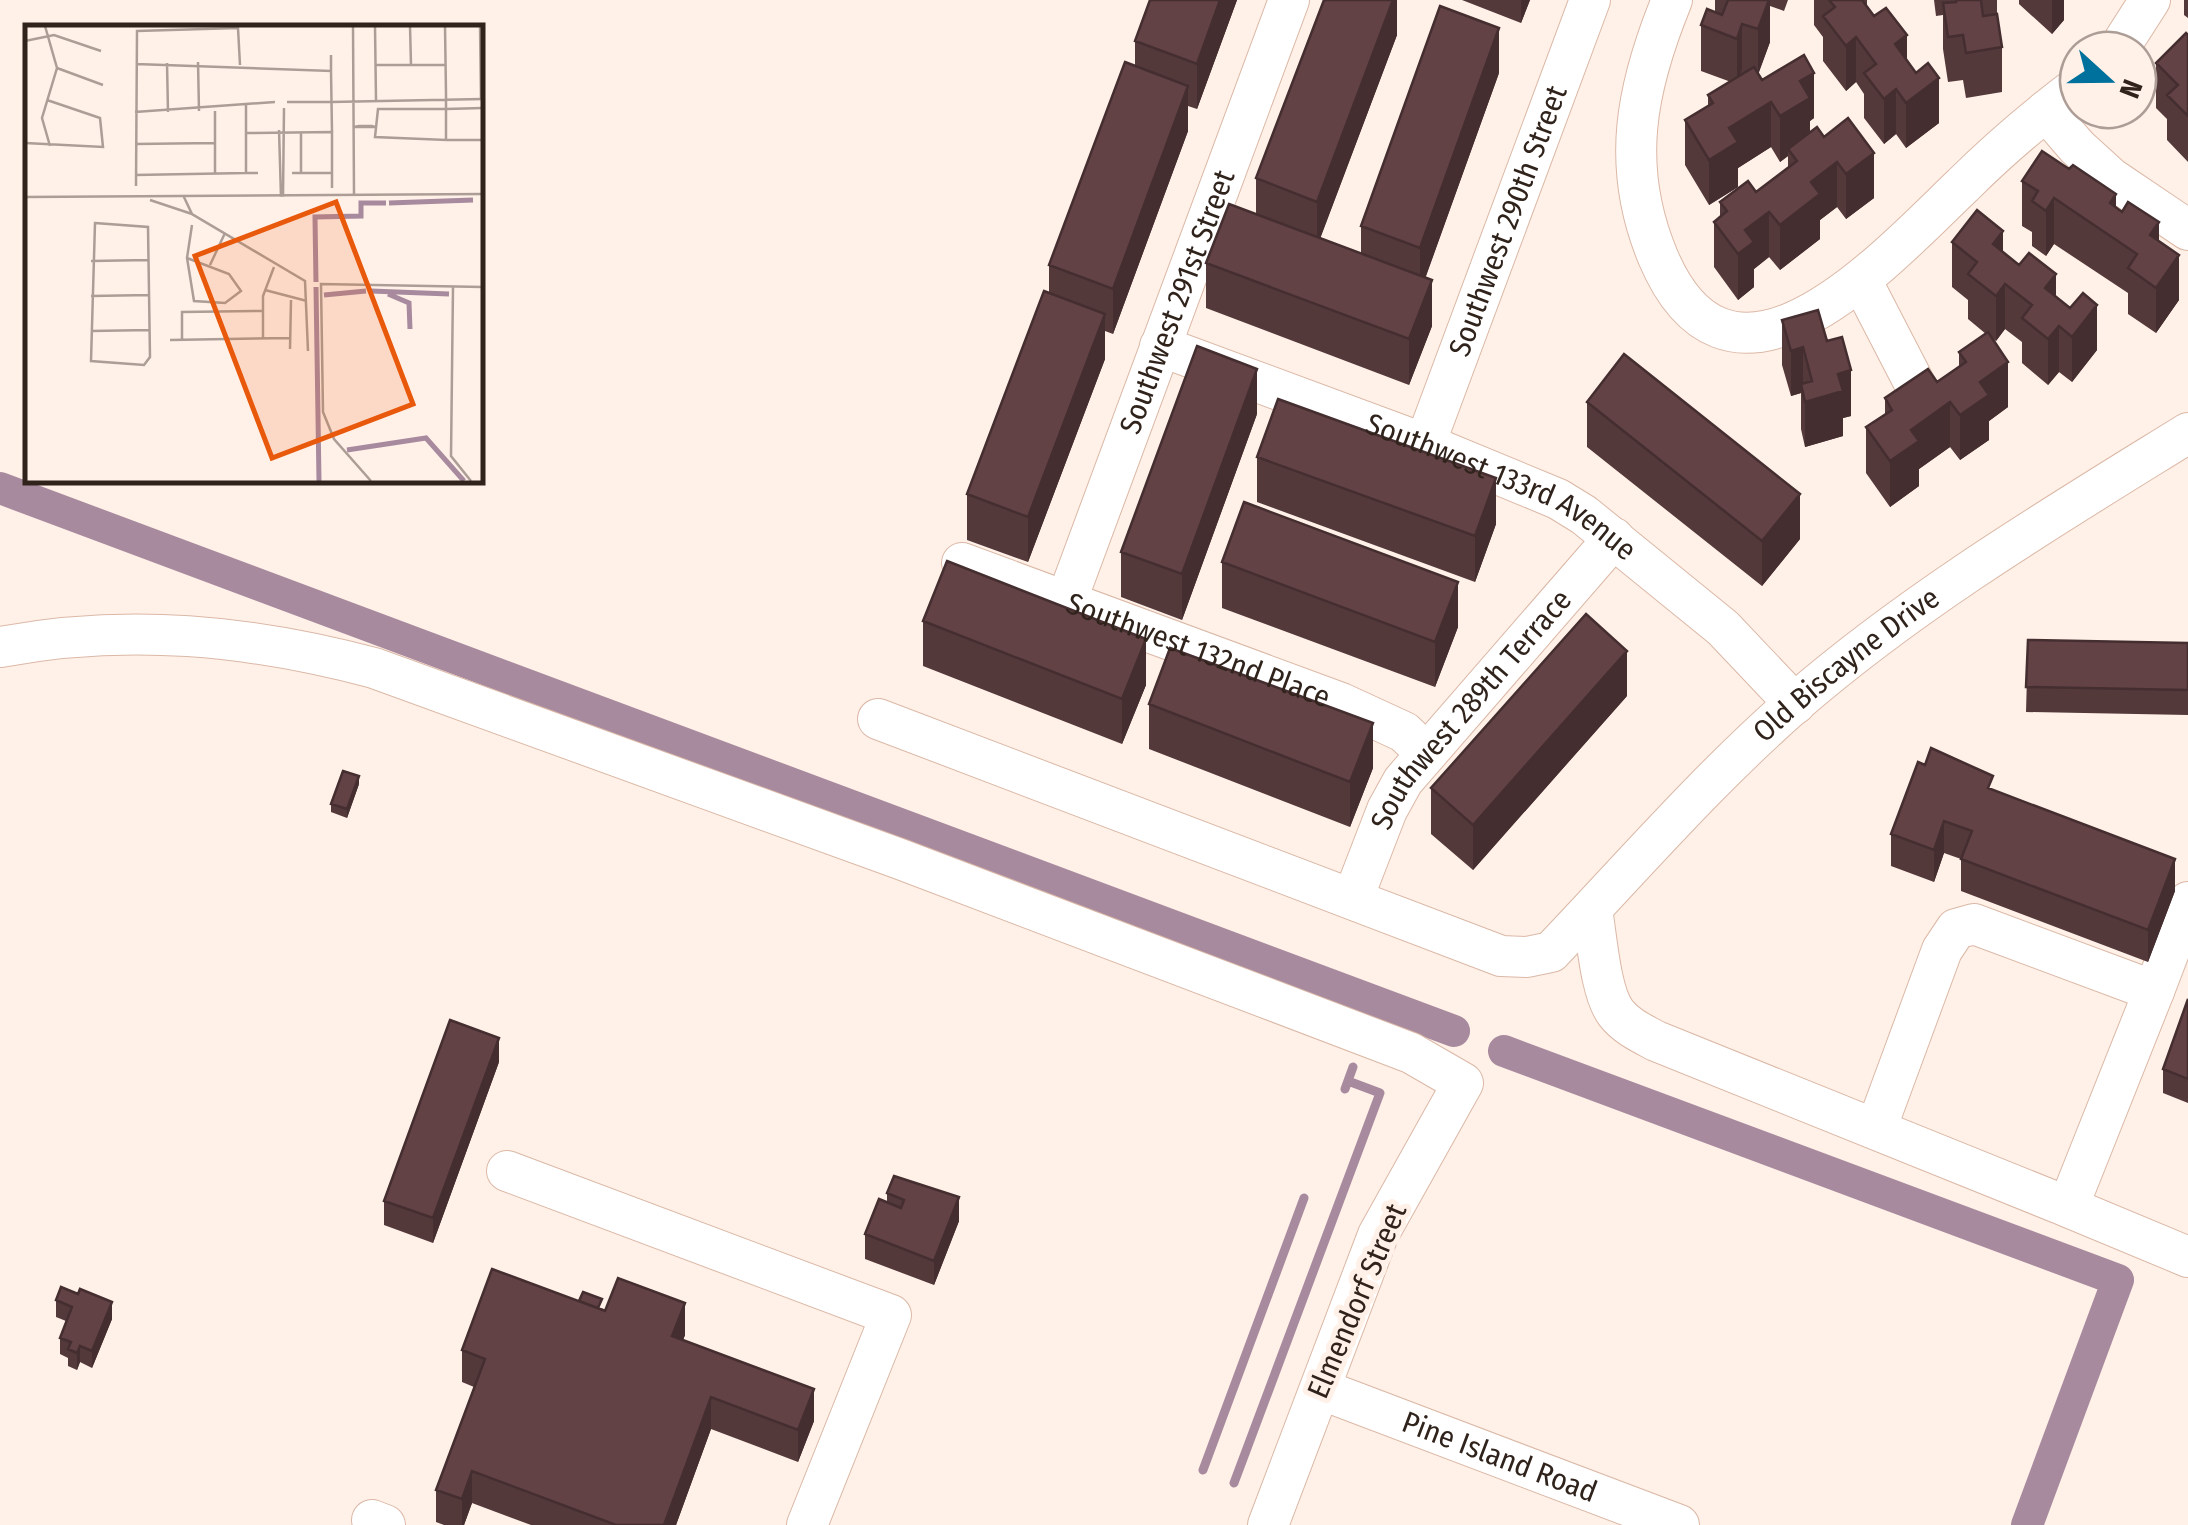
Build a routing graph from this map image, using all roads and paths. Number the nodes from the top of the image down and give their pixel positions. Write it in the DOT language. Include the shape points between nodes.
graph roads {
  1 [pos="1289,0"];
  2 [pos="1590,0"];
  3 [pos="1672,0"];
  4 [pos="2150,0"];
  5 [pos="2131,30"];
  6 [pos="2058,101"];
  7 [pos="2046,110"];
  8 [pos="2188,230"];
  9 [pos="1861,280"];
  10 [pos="1160,346"];
  11 [pos="1922,398"];
  12 [pos="2188,433"];
  13 [pos="1425,444"];
  14 [pos="1614,538"];
  15 [pos="962,563"];
  16 [pos="1066,602"];
  17 [pos="0,647"];
  18 [pos="1794,704"];
  19 [pos="878,719"];
  20 [pos="1426,752"];
  21 [pos="1353,898"];
  22 [pos="2188,902"];
  23 [pos="1592,910"];
  24 [pos="2154,991"];
  25 [pos="1876,1128"];
  26 [pos="506,1171"];
  27 [pos="2068,1207"];
  28 [pos="2188,1257"];
  29 [pos="1320,1390"];
  30 [pos="807,1525"];
  31 [pos="1268,1525"];
  32 [pos="1679,1525"];
  1 -- 10 [label="street, Southwest 291st Street"];
  2 -- 13 [label="street, Southwest 290th Street"];
  3 -- 9 [label="street" via="1647,64 1635,155 1644,224 1677,293 1711,327 1760,334 1783,328"];
  4 -- 5 [label="street"];
  6 -- 7 [label="street"];
  7 -- 8 [label="street" via="2111,178"];
  7 -- 9 [label="street"];
  9 -- 11 [label="street"];
  10 -- 13 [label="street, Southwest 133rd Avenue"];
  10 -- 16 [label="street, Southwest 291st Street"];
  12 -- 18 [label="street, Old Biscayne Drive" via="1966,576"];
  13 -- 14 [label="street, Southwest 133rd Avenue" via="1534,487"];
  14 -- 18 [label="street, Southwest 133rd Avenue" via="1723,628"];
  14 -- 20 [label="street, Southwest 289th Terrace"];
  15 -- 16 [label="street, Southwest 132nd Place"];
  16 -- 20 [label="street, Southwest 132nd Place" via="1367,713"];
  17 -- 29 [label="street, Elmendorf Street" via="169,633 249,641 374,668 1411,1052 1462,1083 1378,1236"];
  18 -- 23 [label="street, Old Biscayne Drive"];
  19 -- 21 [label="street"];
  20 -- 21 [label="street, Southwest 289th Terrace" via="1387,810"];
  21 -- 23 [label="street, Old Biscayne Drive" via="1501,956 1551,952"];
  22 -- 24 [label="street"];
  23 -- 25 [label="street" via="1608,999 1632,1028"];
  24 -- 25 [label="street" via="1974,924 1956,928"];
  24 -- 27 [label="street"];
  25 -- 27 [label="street"];
  26 -- 30 [label="street" via="891,1315"];
  27 -- 28 [label="street"];
  29 -- 31 [label="street, Elmendorf Street"];
  29 -- 32 [label="street, Pine Island Road"];
}
